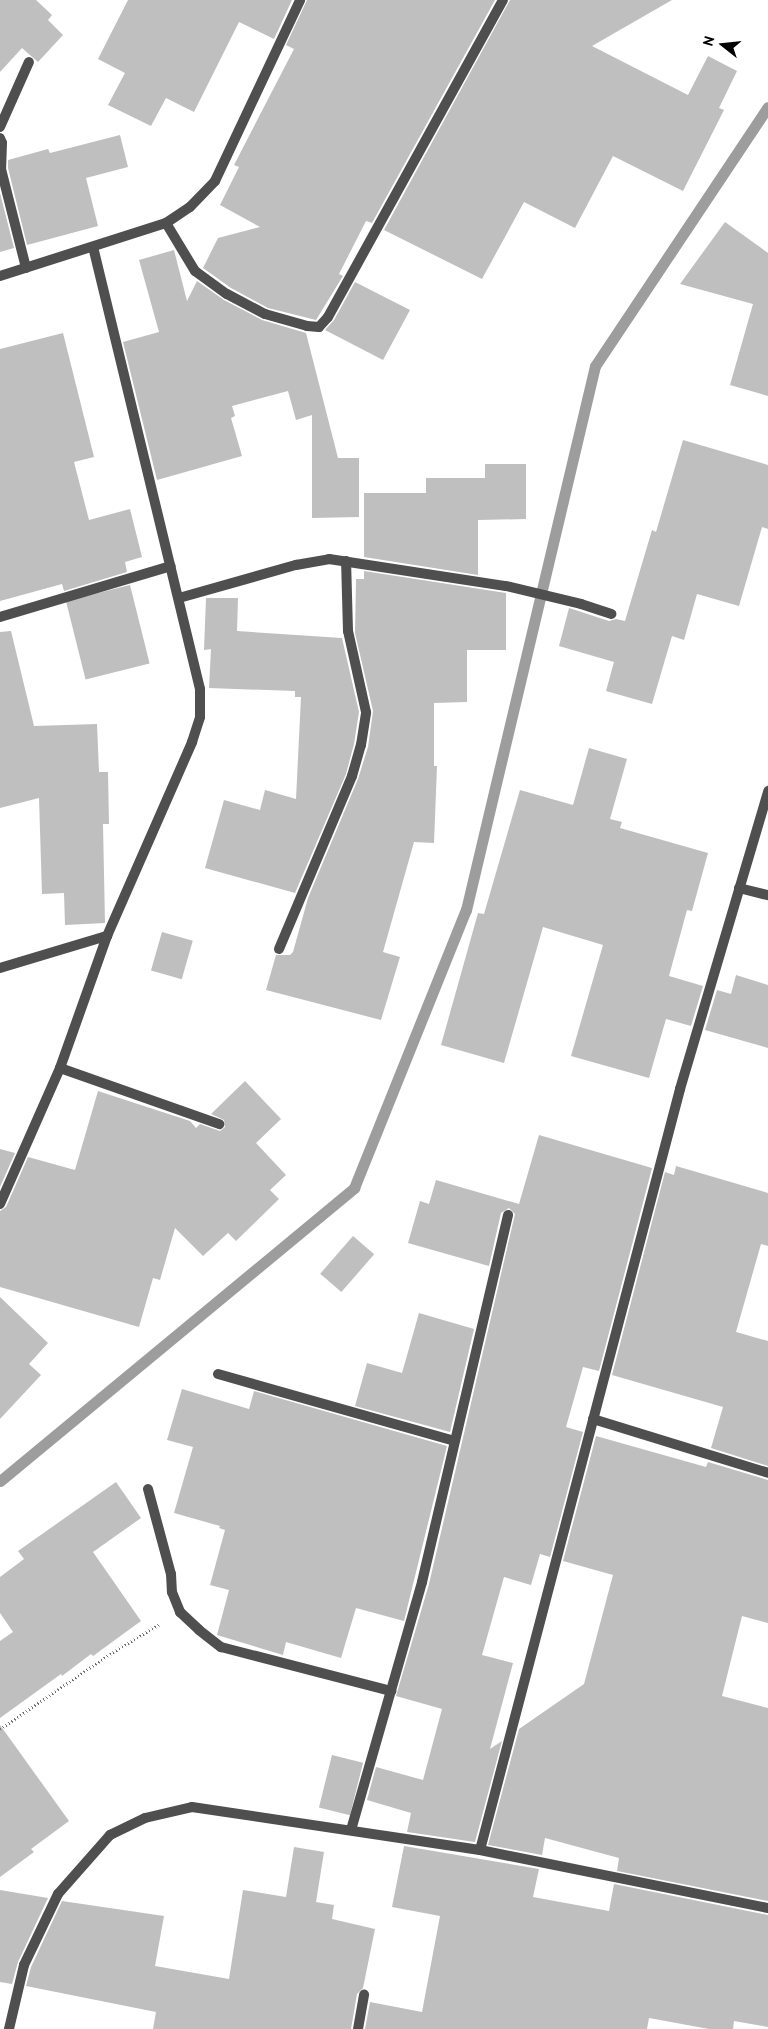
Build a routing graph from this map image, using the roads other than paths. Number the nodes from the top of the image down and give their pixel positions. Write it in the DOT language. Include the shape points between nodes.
graph roads {
  1 [pos="300,0"];
  2 [pos="504,0"];
  3 [pos="29,62"];
  4 [pos="0,127"];
  5 [pos="0,138"];
  6 [pos="166,223"];
  7 [pos="93,248"];
  8 [pos="26,268"];
  9 [pos="0,276"];
  10 [pos="346,561"];
  11 [pos="171,566"];
  12 [pos="179,598"];
  13 [pos="611,614"];
  14 [pos="0,617"];
  15 [pos="768,791"];
  16 [pos="739,888"];
  17 [pos="768,896"];
  18 [pos="107,936"];
  19 [pos="280,949"];
  20 [pos="0,968"];
  21 [pos="60,1068"];
  22 [pos="219,1124"];
  23 [pos="0,1204"];
  24 [pos="508,1215"];
  25 [pos="218,1374"];
  26 [pos="593,1419"];
  27 [pos="455,1441"];
  28 [pos="768,1473"];
  29 [pos="148,1489"];
  30 [pos="390,1691"];
  31 [pos="350,1830"];
  32 [pos="480,1850"];
  33 [pos="768,1908"];
  34 [pos="364,1995"];
  35 [pos="9,2029"];
  36 [pos="358,2029"];
  1 -- 6 [label="street" via="215,181 190,207"];
  2 -- 6 [label="street" via="328,317 319,327 265,314 227,294 195,271"];
  3 -- 4 [label="street"];
  5 -- 8 [label="street" via="1,169"];
  6 -- 7 [label="street"];
  7 -- 8 [label="street"];
  7 -- 11 [label="street"];
  8 -- 9 [label="street"];
  10 -- 12 [label="street" via="329,559 296,565"];
  10 -- 13 [label="street" via="506,586"];
  10 -- 19 [label="street" via="348,631 366,712 361,745 352,776"];
  11 -- 12 [label="street"];
  11 -- 14 [label="street"];
  12 -- 18 [label="street" via="200,689 200,717"];
  15 -- 16 [label="street"];
  16 -- 17 [label="street"];
  16 -- 26 [label="street" via="680,1090"];
  18 -- 20 [label="street"];
  18 -- 21 [label="street"];
  21 -- 22 [label="street"];
  21 -- 23 [label="street"];
  24 -- 27 [label="street"];
  25 -- 27 [label="street"];
  26 -- 28 [label="street"];
  26 -- 32 [label="street"];
  27 -- 30 [label="street" via="422,1582"];
  29 -- 30 [label="street" via="171,1574 172,1592 180,1612 221,1646"];
  30 -- 31 [label="street"];
  31 -- 32 [label="street"];
  31 -- 35 [label="street" via="192,1807 145,1818 110,1835 58,1894 24,1965"];
  32 -- 33 [label="street"];
  34 -- 36 [label="street"];
}
